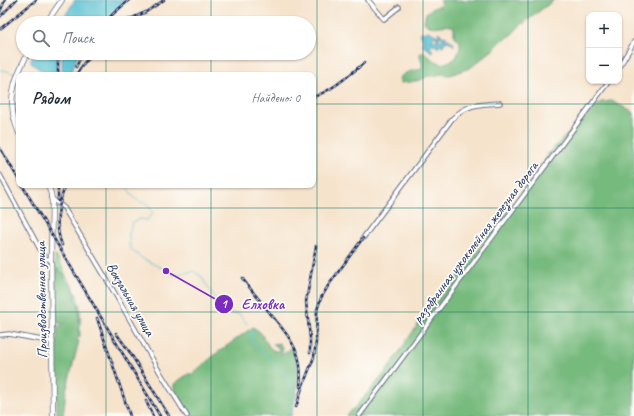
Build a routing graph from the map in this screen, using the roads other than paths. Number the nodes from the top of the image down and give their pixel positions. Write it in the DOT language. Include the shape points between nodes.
graph roads {
  1 [pos="62,0"];
  2 [pos="368,0"];
  3 [pos="399,7"];
  4 [pos="51,16"];
  5 [pos="634,42"];
  6 [pos="24,60"];
  7 [pos="622,62"];
  8 [pos="18,72"];
  9 [pos="16,76"];
  10 [pos="607,84"];
  11 [pos="500,103"];
  12 [pos="16,125"];
  13 [pos="0,175"];
  14 [pos="49,188"];
  15 [pos="52,198"];
  16 [pos="363,238"];
  17 [pos="51,258"];
  18 [pos="0,335"];
  19 [pos="53,342"];
  20 [pos="54,416"];
  21 [pos="187,416"];
  22 [pos="359,416"];
  1 -- 4 [label="main road"];
  2 -- 3 [label="street" via="384,19"];
  5 -- 7 [label="street"];
  6 -- 8 [label="main road"];
  9 -- 12 [label="main road" via="12,105"];
  10 -- 22 [label="street, разобранная узкоколейная железная дорога"];
  11 -- 16 [label="street" via="470,106 454,116"];
  13 -- 17 [label="street" via="43,255"];
  14 -- 15 [label="main road, Производственная улица"];
  15 -- 17 [label="main road, Производственная улица"];
  15 -- 21 [label="street, Вокзальная улица" via="64,208"];
  17 -- 19 [label="main road, Производственная улица"];
  18 -- 19 [label="street" via="9,334"];
  19 -- 20 [label="main road, Производственная улица"];
}
